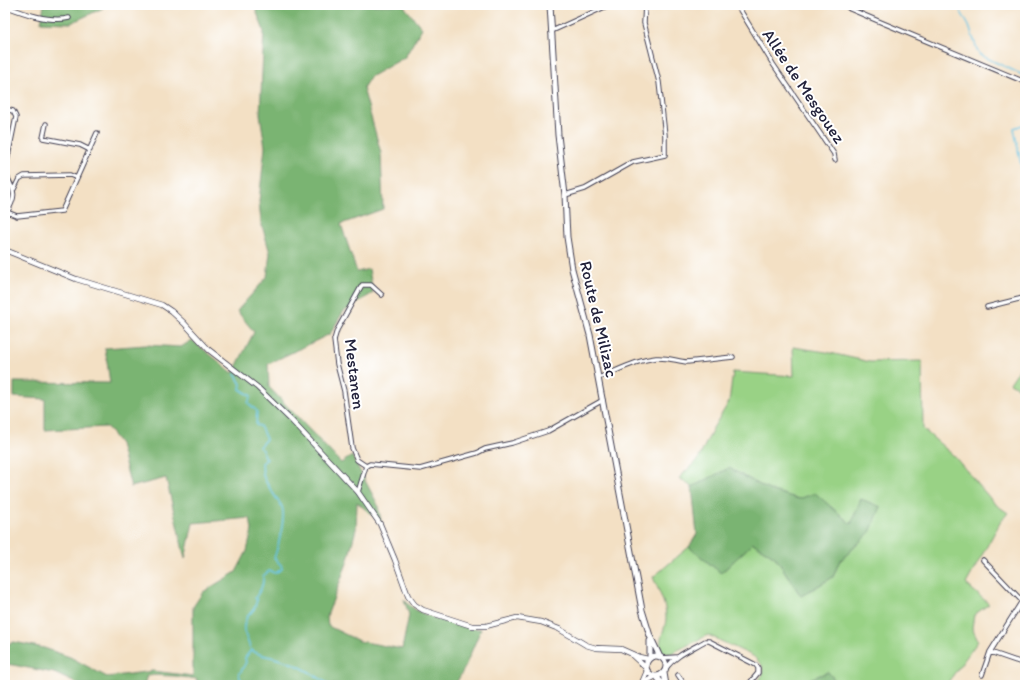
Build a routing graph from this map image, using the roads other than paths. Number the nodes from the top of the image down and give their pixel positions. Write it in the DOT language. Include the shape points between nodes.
graph roads {
  1 [pos="550,5"];
  2 [pos="608,5"];
  3 [pos="645,5"];
  4 [pos="737,5"];
  5 [pos="845,5"];
  6 [pos="5,6"];
  7 [pos="69,18"];
  8 [pos="551,30"];
  9 [pos="1025,82"];
  10 [pos="5,109"];
  11 [pos="46,124"];
  12 [pos="97,133"];
  13 [pos="90,150"];
  14 [pos="835,160"];
  15 [pos="5,172"];
  16 [pos="77,178"];
  17 [pos="14,189"];
  18 [pos="565,196"];
  19 [pos="6,214"];
  20 [pos="5,250"];
  21 [pos="382,295"];
  22 [pos="1025,296"];
  23 [pos="987,307"];
  24 [pos="733,358"];
  25 [pos="598,378"];
  26 [pos="603,400"];
  27 [pos="366,466"];
  28 [pos="358,492"];
  29 [pos="983,560"];
  30 [pos="1025,596"];
  31 [pos="1022,601"];
  32 [pos="650,636"];
  33 [pos="628,652"];
  34 [pos="990,652"];
  35 [pos="678,657"];
  36 [pos="649,658"];
  37 [pos="661,658"];
  38 [pos="1025,664"];
  39 [pos="646,669"];
  40 [pos="665,670"];
  41 [pos="678,675"];
  42 [pos="982,675"];
  43 [pos="655,677"];
  44 [pos="642,684"];
  45 [pos="665,685"];
  46 [pos="685,685"];
  47 [pos="748,685"];
  1 -- 8 [label="main road, Route de Milizac"];
  2 -- 8 [label="street"];
  3 -- 18 [label="street" via="644,23 659,82 665,155 633,162 585,189"];
  4 -- 14 [label="street, Allée de Mesgouez" via="773,64 834,154"];
  5 -- 9 [label="street"];
  6 -- 7 [label="street" via="47,19"];
  8 -- 18 [label="main road, Route de Milizac"];
  10 -- 15 [label="street" via="13,112 16,117"];
  11 -- 13 [label="street" via="43,138 80,145"];
  12 -- 13 [label="street"];
  13 -- 16 [label="street"];
  15 -- 17 [label="street"];
  16 -- 17 [label="street" via="70,175 24,176 19,179"];
  16 -- 19 [label="street" via="62,211 17,216"];
  17 -- 19 [label="street" via="14,198"];
  18 -- 25 [label="main road, Route de Milizac" via="572,269 590,335"];
  20 -- 28 [label="street" via="76,279 162,305 171,311 209,350 257,387"];
  21 -- 27 [label="street, Mestanen" via="371,285 362,285 334,340 352,448 357,460"];
  22 -- 23 [label="street"];
  24 -- 25 [label="street" via="681,362 656,358"];
  25 -- 26 [label="main road, Route de Milizac"];
  26 -- 27 [label="street" via="548,431 420,469 370,464"];
  26 -- 32 [label="main road, Route de Milizac" via="637,588"];
  27 -- 28 [label="street"];
  28 -- 33 [label="street" via="380,524 408,596 419,607 472,626 486,626 517,618 536,621 559,629 586,645"];
  29 -- 31 [label="street"];
  30 -- 31 [label="street"];
  31 -- 34 [label="street"];
  32 -- 36 [label="main road, Route de Milizac"];
  32 -- 37 [label="main road, Route de Milizac"];
  33 -- 36 [label="street"];
  33 -- 39 [label="street"];
  34 -- 38 [label="street"];
  34 -- 42 [label="street"];
  35 -- 37 [label="street"];
  35 -- 40 [label="street"];
  35 -- 47 [label="street" via="705,641 712,642 756,665 758,673"];
  36 -- 37 [label="main road"];
  36 -- 39 [label="main road"];
  37 -- 40 [label="main road" via="666,662"];
  39 -- 43 [label="main road"];
  39 -- 44 [label="street"];
  40 -- 43 [label="main road"];
  40 -- 45 [label="main road"];
  41 -- 46 [label="street"];
  43 -- 44 [label="street"];
  43 -- 45 [label="main road"];
}
